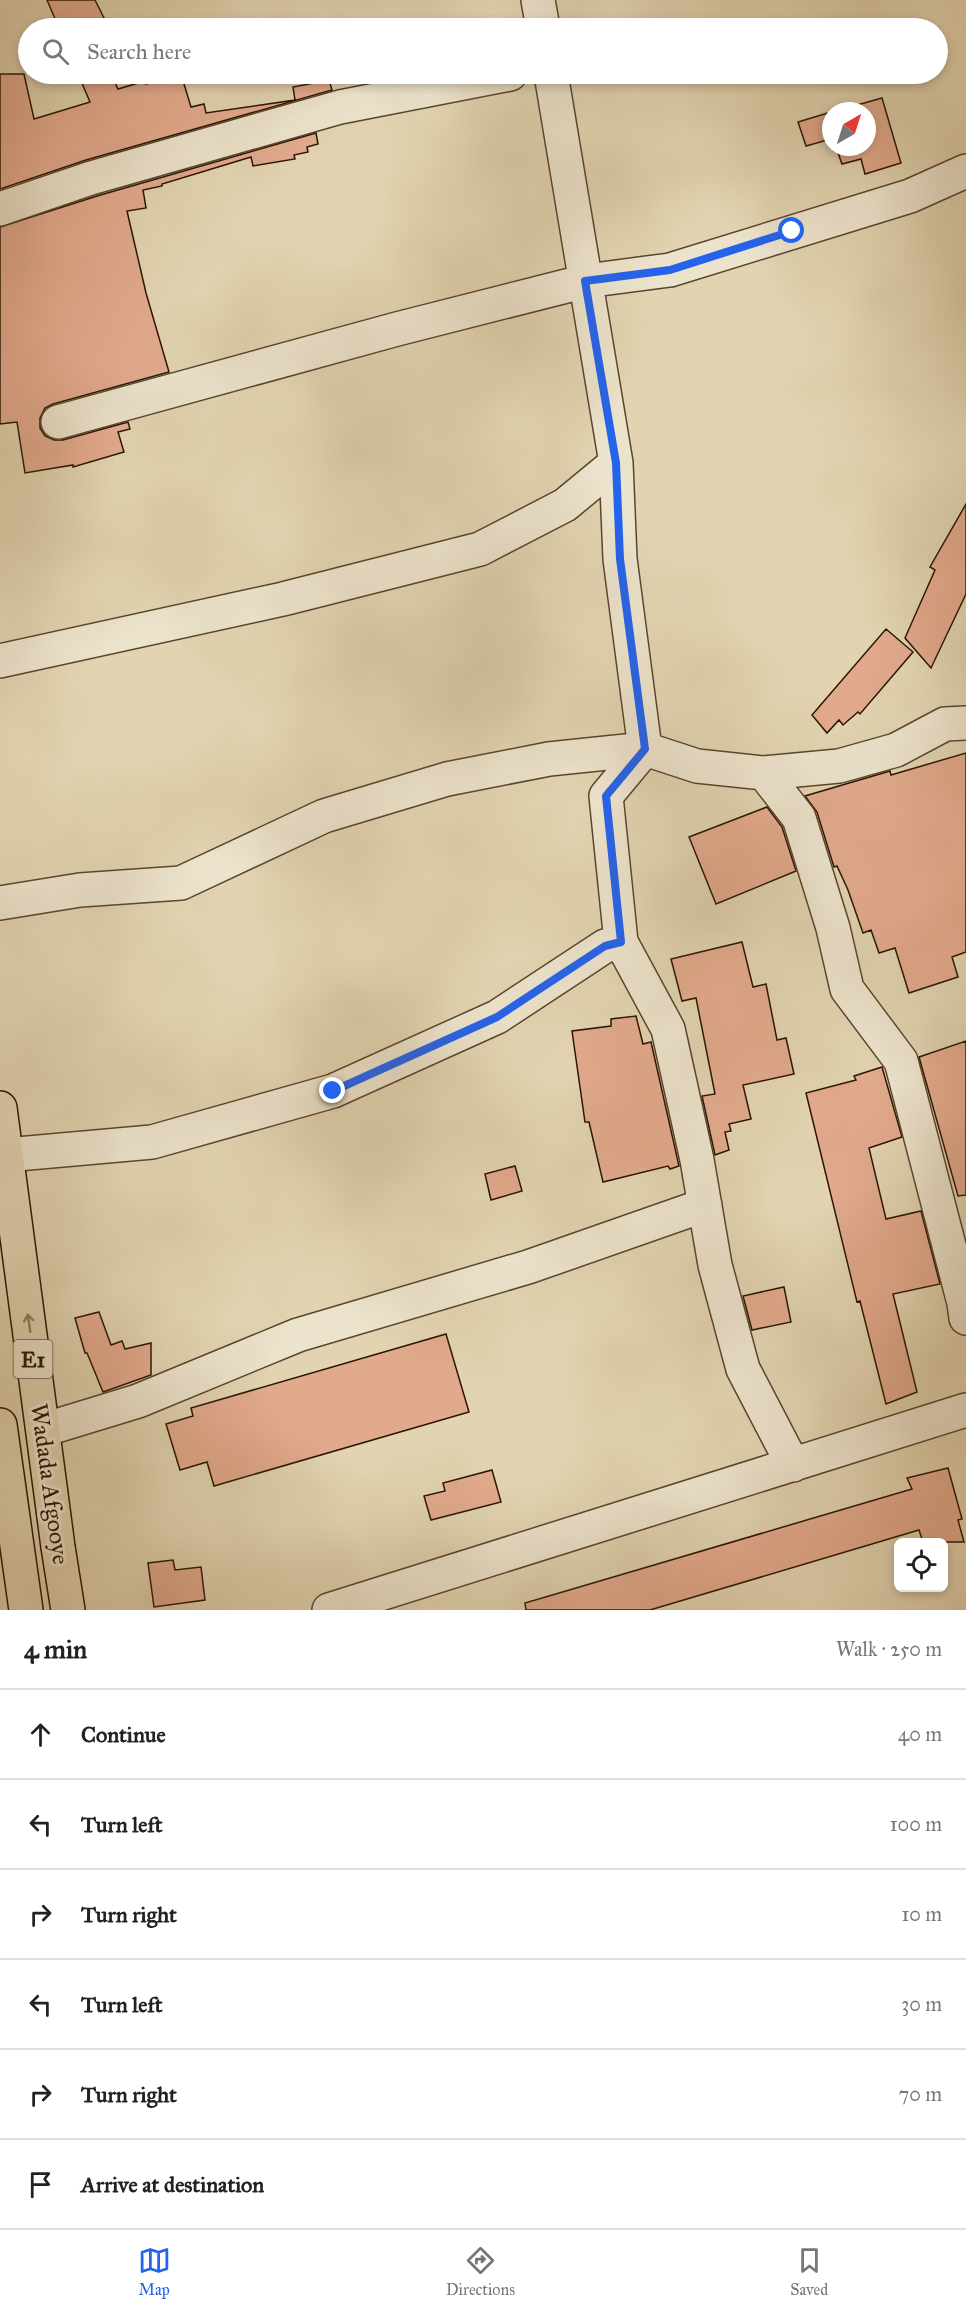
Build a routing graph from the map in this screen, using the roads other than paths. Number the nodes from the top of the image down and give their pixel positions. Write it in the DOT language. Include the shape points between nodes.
graph roads {
  1 [pos="538,0"];
  2 [pos="541,18"];
  3 [pos="458,84"];
  4 [pos="553,84"];
  5 [pos="966,171"];
  6 [pos="0,209"];
  7 [pos="585,281"];
  8 [pos="58,422"];
  9 [pos="616,463"];
  10 [pos="0,661"];
  11 [pos="966,723"];
  12 [pos="645,749"];
  13 [pos="764,772"];
  14 [pos="0,903"];
  15 [pos="621,942"];
  16 [pos="0,1108"];
  17 [pos="6,1155"];
  18 [pos="705,1205"];
  19 [pos="966,1317"];
  20 [pos="966,1410"];
  21 [pos="0,1425"];
  22 [pos="43,1430"];
  23 [pos="793,1465"];
  24 [pos="9,1559"];
  25 [pos="26,1610"];
  26 [pos="68,1610"];
  27 [pos="329,1610"];
  1 -- 2 [label="street"];
  3 -- 6 [label="street" via="340,107 91,178"];
  4 -- 7 [label="street"];
  5 -- 7 [label="street" via="910,196 670,270"];
  7 -- 8 [label="street"];
  7 -- 9 [label="street"];
  9 -- 10 [label="street" via="565,505 480,549 283,599"];
  9 -- 12 [label="street" via="620,559"];
  11 -- 13 [label="street" via="945,724 896,750 839,766"];
  12 -- 13 [label="street" via="697,766"];
  12 -- 14 [label="street" via="549,759 447,779 324,816 181,883 80,890"];
  12 -- 15 [label="street" via="606,796"];
  13 -- 19 [label="street" via="800,818 847,989 901,1061"];
  15 -- 17 [label="street" via="605,946 497,1017 333,1091 152,1142"];
  15 -- 18 [label="street" via="668,1029"];
  16 -- 17 [label="highway, Wadada Afgooye / E1"];
  22 -- 17 [label="highway, Wadada Afgooye / E1, one-way"];
  18 -- 22 [label="street" via="528,1267 298,1335 138,1401"];
  18 -- 23 [label="street" via="715,1265 743,1369"];
  20 -- 23 [label="street"];
  21 -- 24 [label="highway, Wadada Afgooye"];
  22 -- 26 [label="highway, Wadada Afgooye / E1"];
  23 -- 27 [label="street"];
  24 -- 25 [label="highway, Wadada Afgooye"];
}
